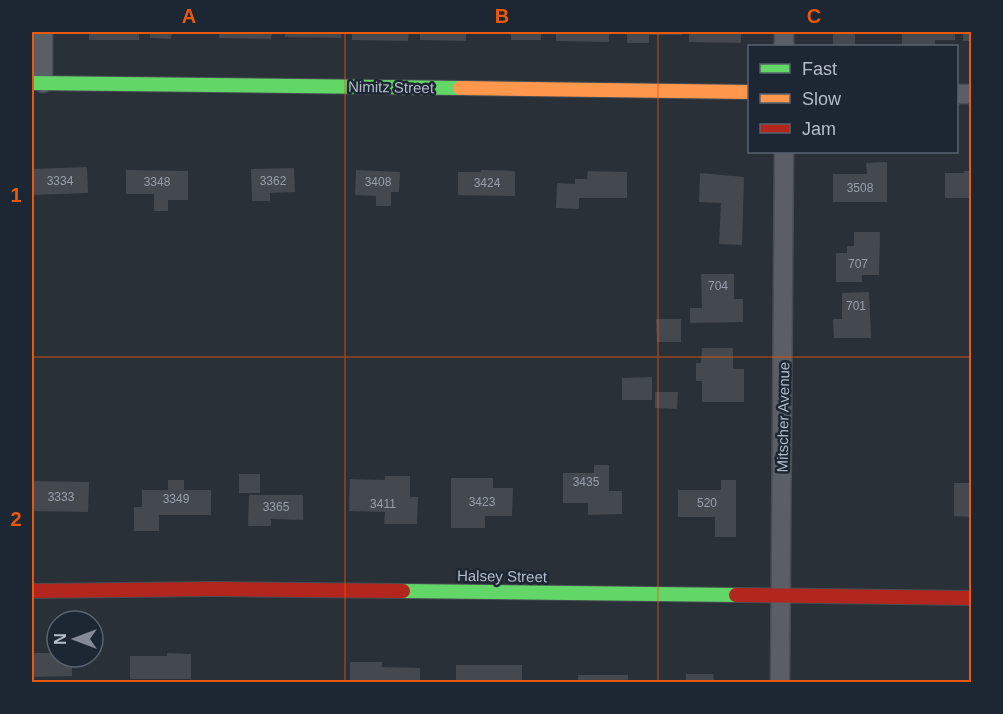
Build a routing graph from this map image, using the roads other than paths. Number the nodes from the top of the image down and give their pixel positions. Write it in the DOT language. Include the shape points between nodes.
graph roads {
  1 [pos="43,32"];
  2 [pos="37,83"];
  3 [pos="748,92"];
  4 [pos="784,153"];
  5 [pos="32,591"];
  6 [pos="781,595"];
  7 [pos="972,598"];
  8 [pos="780,682"];
  1 -- 2 [label="street"];
  2 -- 3 [label="street, Nimitz Street"];
  4 -- 6 [label="street, Mitscher Avenue"];
  5 -- 6 [label="street, Halsey Street"];
  6 -- 7 [label="street, Halsey Street"];
  6 -- 8 [label="street, Mitscher Avenue"];
}
